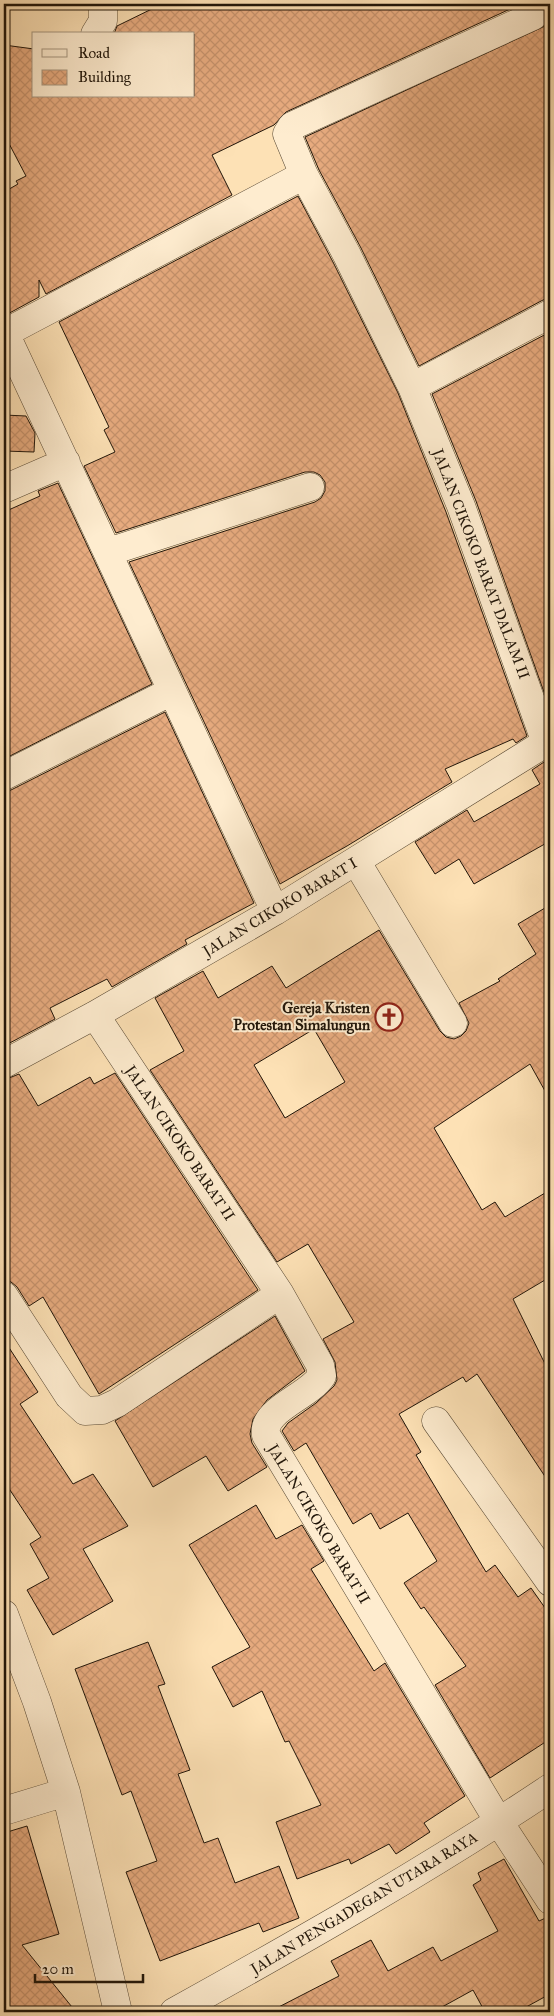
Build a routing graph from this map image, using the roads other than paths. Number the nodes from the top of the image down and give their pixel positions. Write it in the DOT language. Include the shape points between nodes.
graph roads {
  1 [pos="103,4"];
  2 [pos="537,4"];
  3 [pos="96,32"];
  4 [pos="304,175"];
  5 [pos="550,314"];
  6 [pos="4,332"];
  7 [pos="412,387"];
  8 [pos="66,462"];
  9 [pos="310,487"];
  10 [pos="4,489"];
  11 [pos="108,552"];
  12 [pos="172,691"];
  13 [pos="548,742"];
  14 [pos="4,776"];
  15 [pos="356,861"];
  16 [pos="275,911"];
  17 [pos="96,1015"];
  18 [pos="453,1023"];
  19 [pos="4,1064"];
  20 [pos="280,1294"];
  21 [pos="4,1296"];
  22 [pos="436,1420"];
  23 [pos="550,1582"];
  24 [pos="4,1614"];
  25 [pos="550,1788"];
  26 [pos="66,1792"];
  27 [pos="4,1811"];
  28 [pos="499,1822"];
  29 [pos="550,1900"];
  30 [pos="118,2012"];
  31 [pos="174,2012"];
  1 -- 3 [label="street" via="103,21"];
  2 -- 4 [label="street, JALAN CIKOKO BARAT DALAM II" via="533,16 292,126 287,134"];
  4 -- 6 [label="street"];
  4 -- 7 [label="street, JALAN CIKOKO BARAT DALAM II"];
  5 -- 7 [label="street"];
  6 -- 8 [label="street"];
  7 -- 13 [label="street, JALAN CIKOKO BARAT DALAM II" via="461,506"];
  8 -- 10 [label="street"];
  8 -- 11 [label="street"];
  9 -- 11 [label="street"];
  11 -- 12 [label="street"];
  12 -- 14 [label="street"];
  12 -- 16 [label="street"];
  13 -- 15 [label="street, JALAN CIKOKO BARAT I"];
  15 -- 16 [label="street, JALAN CIKOKO BARAT I"];
  15 -- 18 [label="street"];
  16 -- 17 [label="street, JALAN CIKOKO BARAT I"];
  17 -- 19 [label="street, JALAN CIKOKO BARAT I"];
  17 -- 20 [label="street, JALAN CIKOKO BARAT II"];
  20 -- 21 [label="street" via="117,1403 102,1410 85,1411 69,1396"];
  20 -- 28 [label="street, JALAN CIKOKO BARAT II" via="320,1365 322,1376 315,1387 270,1416 264,1428 266,1435"];
  22 -- 23 [label="street"];
  24 -- 26 [label="street"];
  25 -- 28 [label="street, JALAN PENGADEGAN UTARA RAYA"];
  26 -- 27 [label="street"];
  26 -- 30 [label="street"];
  28 -- 29 [label="street"];
  28 -- 31 [label="street, JALAN PENGADEGAN UTARA RAYA" via="326,1928"];
}
